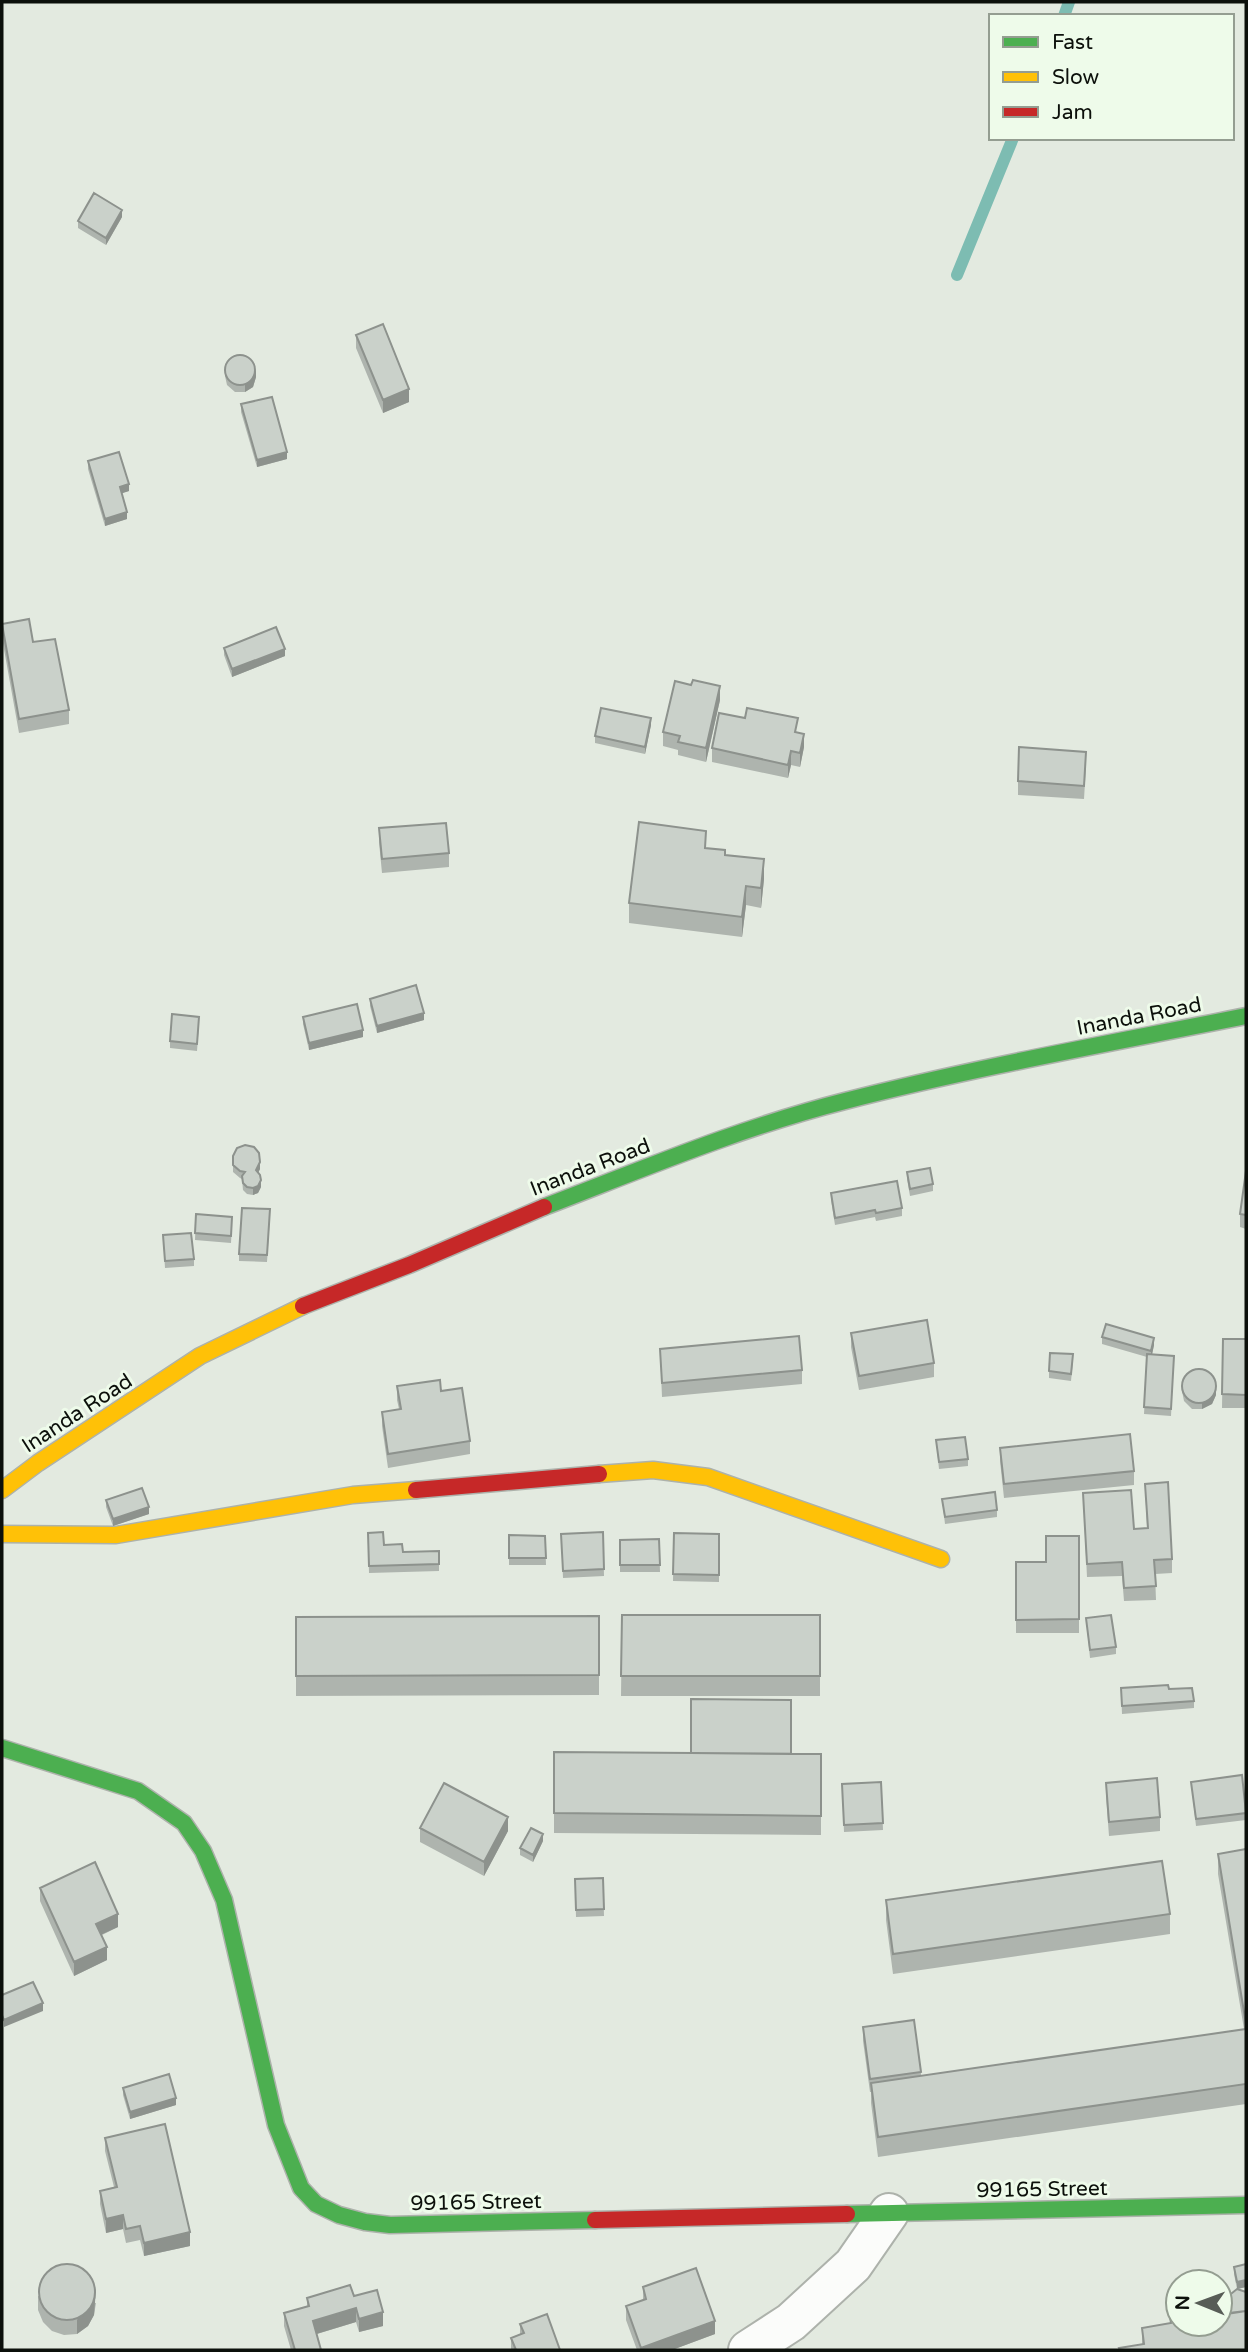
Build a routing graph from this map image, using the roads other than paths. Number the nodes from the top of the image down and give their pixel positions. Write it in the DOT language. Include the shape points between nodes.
graph roads {
  1 [pos="1246,1016"];
  2 [pos="2,1490"];
  3 [pos="2,1534"];
  4 [pos="941,1559"];
  5 [pos="2,1748"];
  6 [pos="1246,2204"];
  7 [pos="889,2213"];
  8 [pos="748,2350"];
  1 -- 2 [label="street, Inanda Road" via="844,1101 653,1165 310,1303 201,1356"];
  3 -- 4 [label="street" via="116,1535 354,1495 653,1470 708,1477"];
  5 -- 7 [label="street, 99165 Street" via="138,1791 184,1823 203,1851 224,1900 276,2126 301,2188 316,2204 339,2215 390,2225"];
  6 -- 7 [label="street, 99165 Street"];
  7 -- 8 [label="street" via="853,2264 791,2322"];
}
